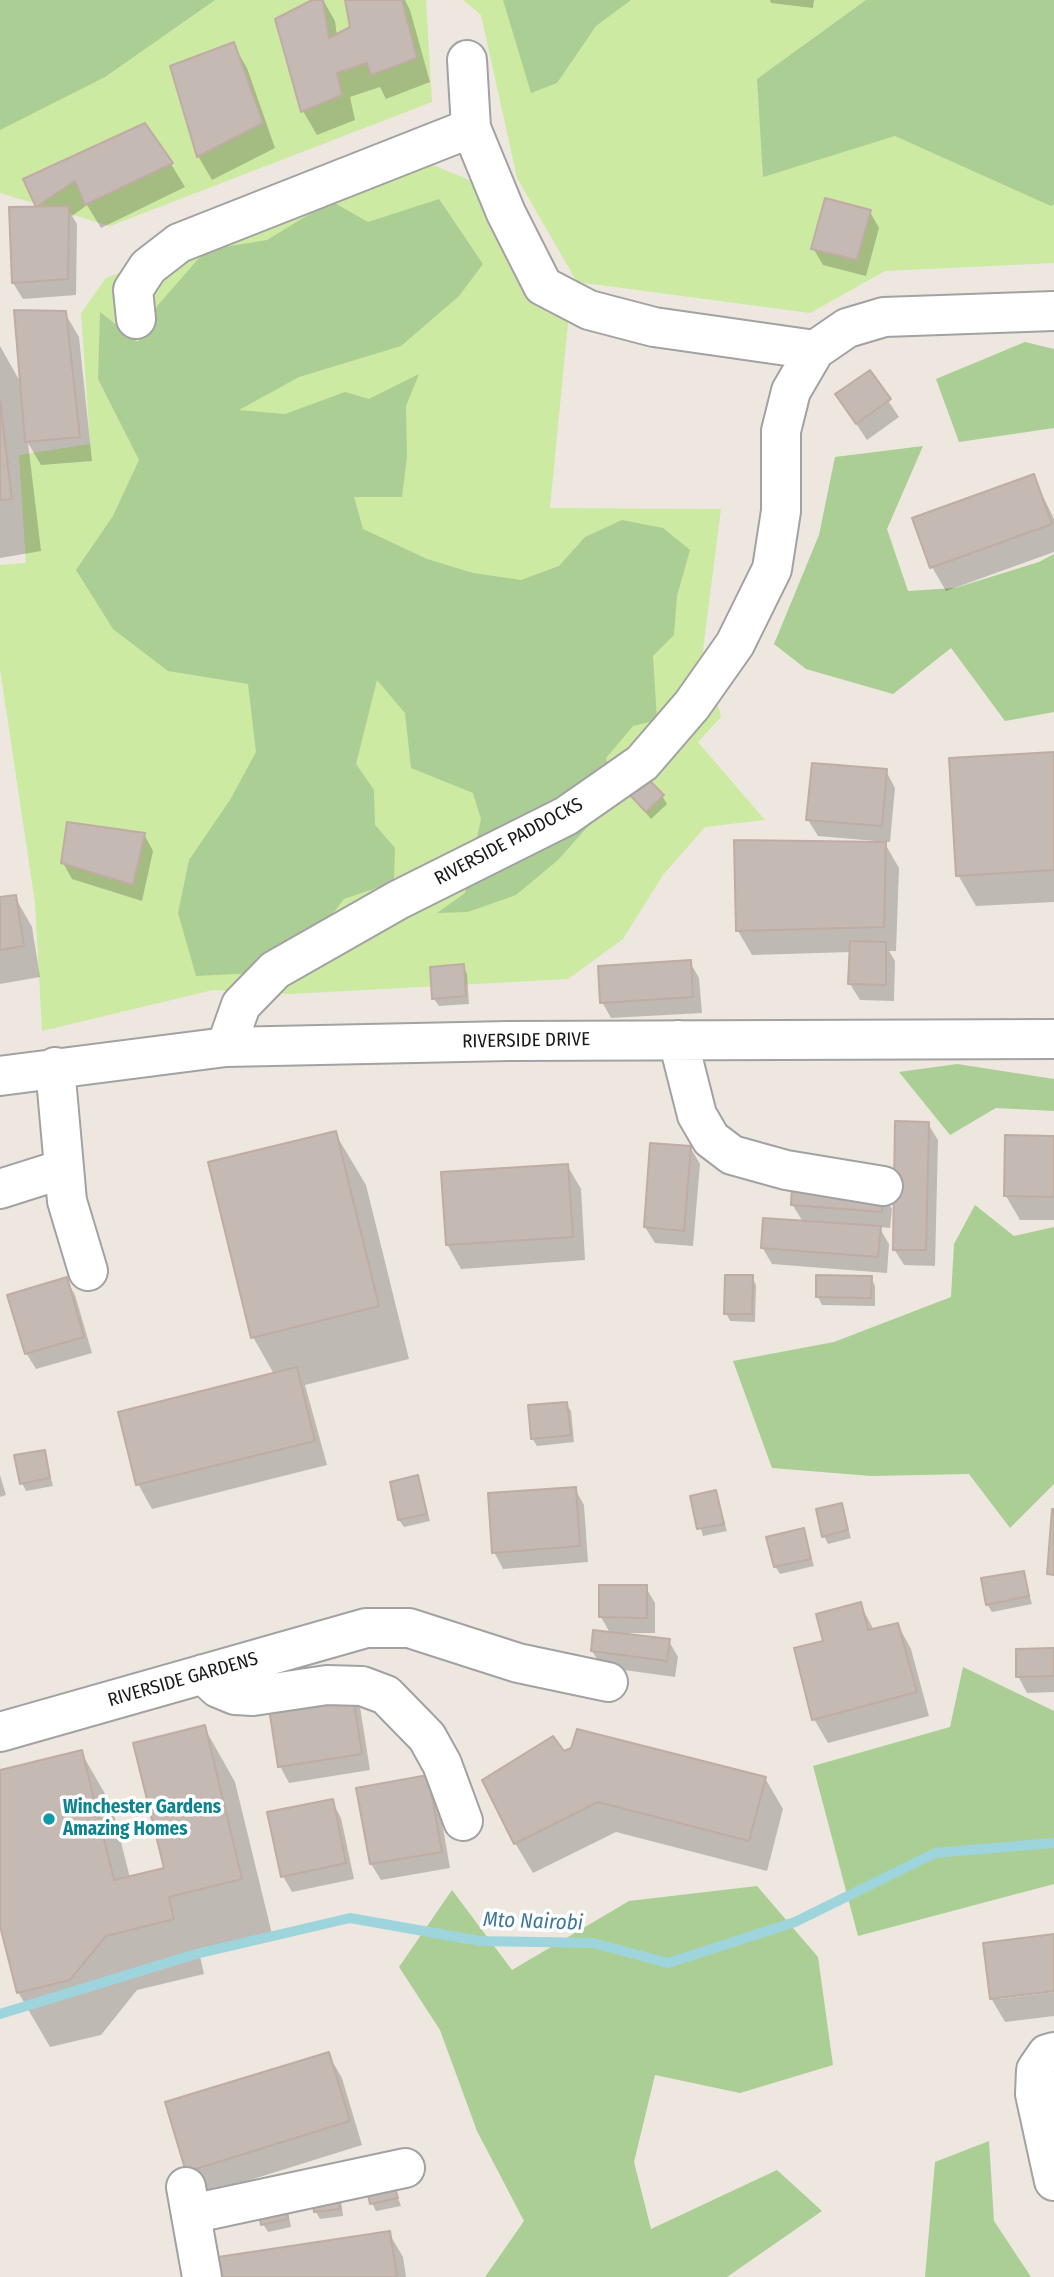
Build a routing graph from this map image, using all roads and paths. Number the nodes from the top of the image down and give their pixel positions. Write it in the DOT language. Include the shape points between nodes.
graph roads {
  1 [pos="467,60"];
  2 [pos="471,128"];
  3 [pos="1054,311"];
  4 [pos="136,319"];
  5 [pos="816,350"];
  6 [pos="1054,1039"];
  7 [pos="678,1040"];
  8 [pos="226,1047"];
  9 [pos="55,1067"];
  10 [pos="0,1076"];
  11 [pos="62,1169"];
  12 [pos="883,1186"];
  13 [pos="0,1189"];
  14 [pos="88,1271"];
  15 [pos="203,1674"];
  16 [pos="608,1682"];
  17 [pos="0,1732"];
  18 [pos="463,1821"];
  19 [pos="1054,2052"];
  20 [pos="405,2168"];
  21 [pos="1054,2181"];
  22 [pos="202,2277"];
  1 -- 2 [label="street"];
  2 -- 4 [label="street" via="179,243 148,267 133,290"];
  2 -- 5 [label="street" via="543,286 589,310 654,327"];
  3 -- 5 [label="street, RIVERSIDE PADDOCKS" via="884,317 847,328"];
  5 -- 8 [label="street, RIVERSIDE PADDOCKS" via="791,391 781,430 781,511 772,569 735,644 692,705 642,763 566,817 398,900 275,970 241,1005"];
  6 -- 7 [label="street, RIVERSIDE DRIVE"];
  7 -- 8 [label="street, RIVERSIDE DRIVE"];
  7 -- 12 [label="street" via="697,1115 711,1139 732,1154 786,1170"];
  8 -- 9 [label="street, RIVERSIDE DRIVE"];
  9 -- 10 [label="street, RIVERSIDE DRIVE"];
  9 -- 11 [label="street"];
  11 -- 13 [label="street"];
  11 -- 14 [label="street"];
  15 -- 16 [label="street, RIVERSIDE GARDENS" via="366,1628 409,1628 518,1663"];
  15 -- 17 [label="street, RIVERSIDE GARDENS"];
  15 -- 18 [label="street" via="235,1695 327,1685 362,1686 386,1696 427,1737"];
  19 -- 21 [label="street" via="1047,2054 1036,2070 1035,2094"];
  20 -- 22 [label="street" via="189,2201"];
}
